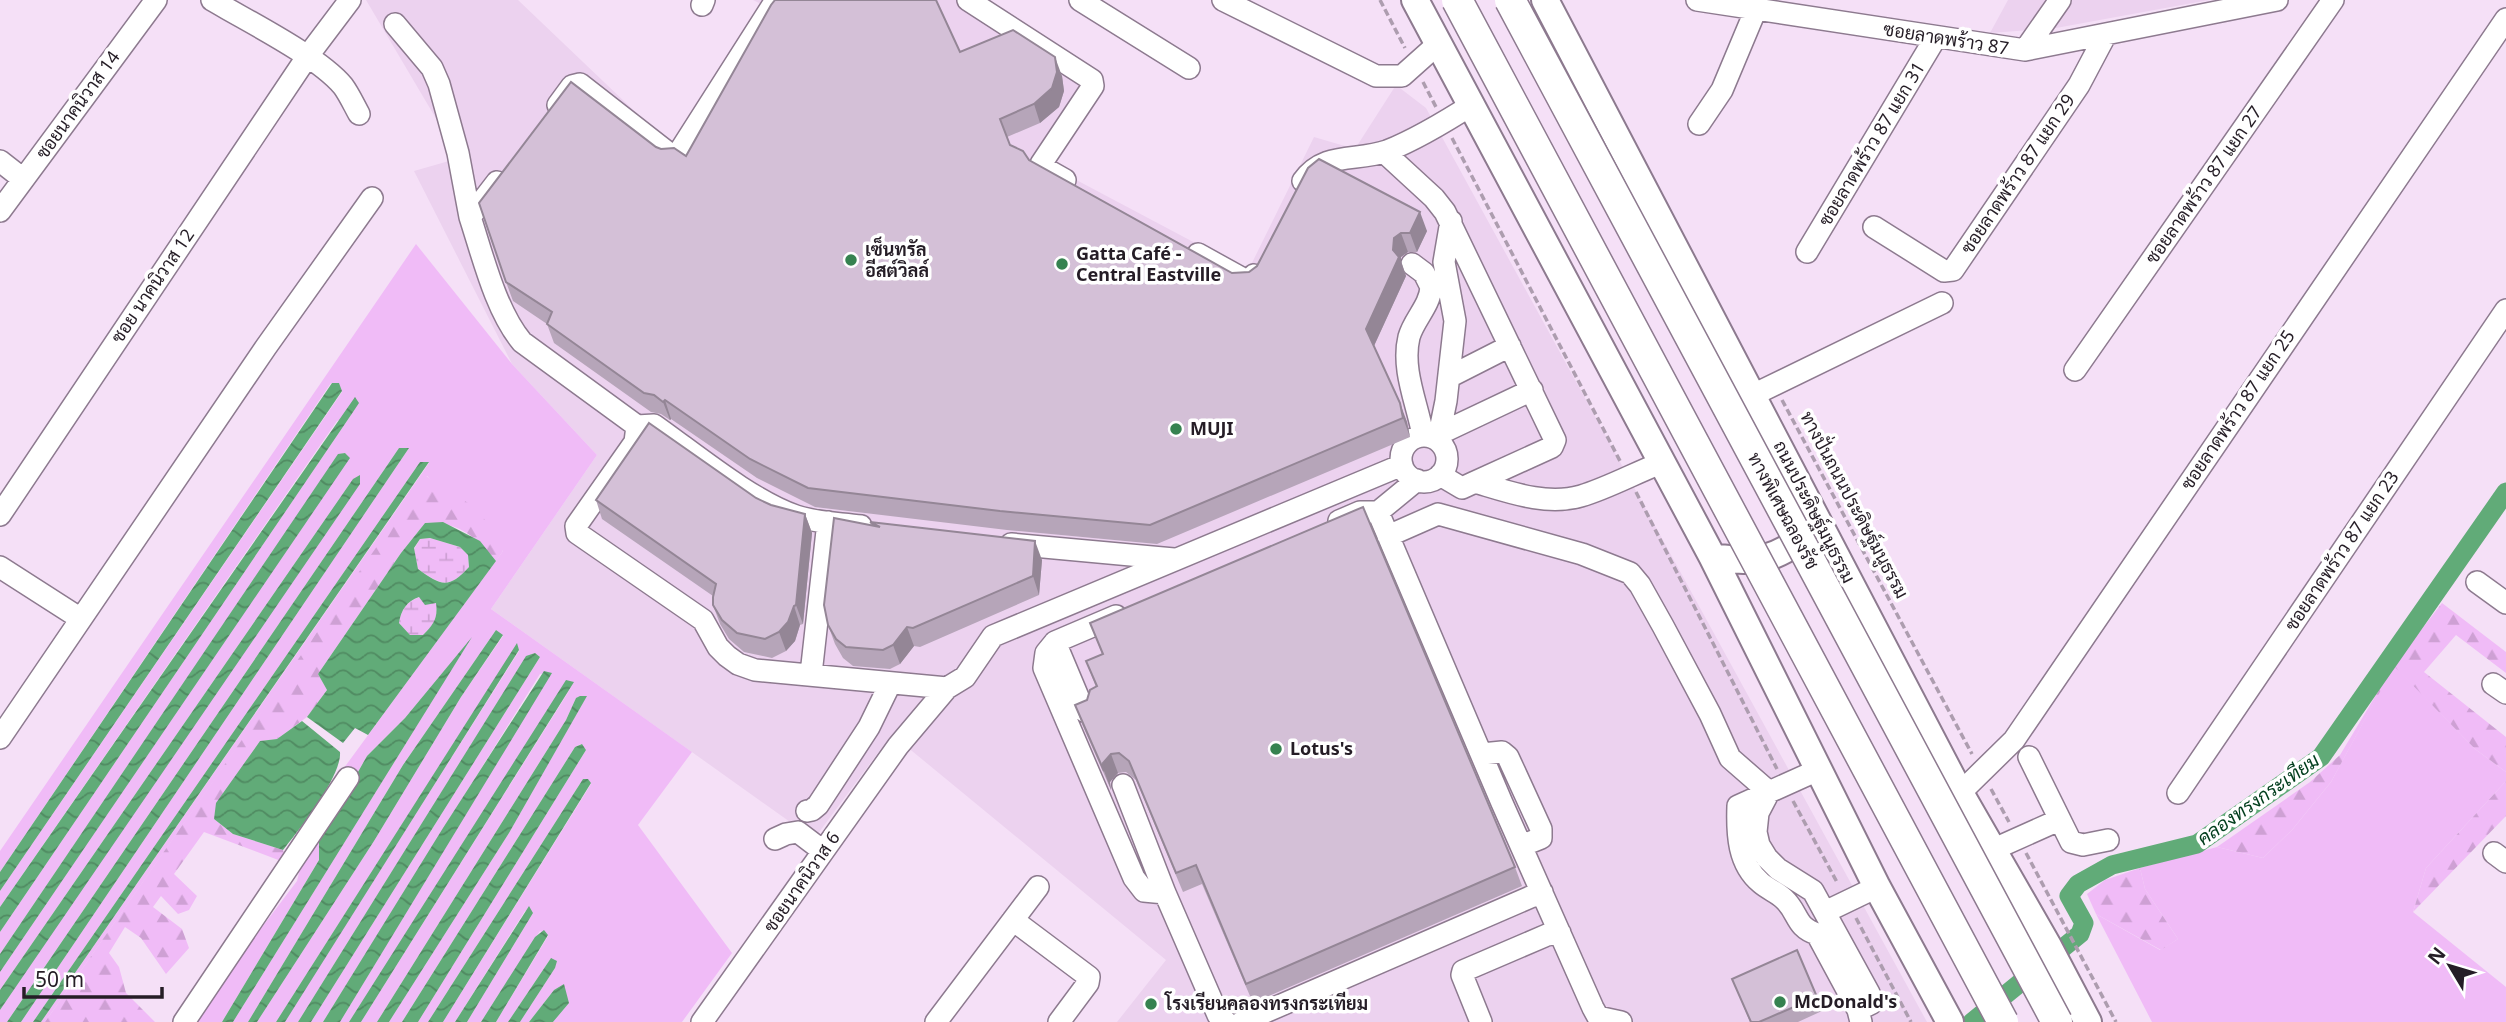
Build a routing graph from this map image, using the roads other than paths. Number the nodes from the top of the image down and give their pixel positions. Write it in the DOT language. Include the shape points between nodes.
graph roads {
  1 [pos="156,0"];
  2 [pos="212,0"];
  3 [pos="350,0"];
  4 [pos="776,0"];
  5 [pos="968,0"];
  6 [pos="1080,0"];
  7 [pos="1223,0"];
  8 [pos="1415,0"];
  9 [pos="1457,0"];
  10 [pos="1510,0"];
  11 [pos="1545,0"];
  12 [pos="1697,0"];
  13 [pos="2060,0"];
  14 [pos="2277,0"];
  15 [pos="2333,0"];
  16 [pos="1756,9"];
  17 [pos="2183,9"];
  18 [pos="2506,19"];
  19 [pos="395,24"];
  20 [pos="2106,34"];
  21 [pos="1936,37"];
  22 [pos="1439,43"];
  23 [pos="2025,50"];
  24 [pos="307,57"];
  25 [pos="1189,68"];
  26 [pos="1473,104"];
  27 [pos="359,114"];
  28 [pos="547,119"];
  29 [pos="1699,124"];
  30 [pos="1384,152"];
  31 [pos="0,161"];
  32 [pos="513,163"];
  33 [pos="23,179"];
  34 [pos="1078,187"];
  35 [pos="372,198"];
  36 [pos="1291,204"];
  37 [pos="0,211"];
  38 [pos="470,217"];
  39 [pos="1451,221"];
  40 [pos="1874,228"];
  41 [pos="1185,247"];
  42 [pos="1807,252"];
  43 [pos="1266,253"];
  44 [pos="1412,264"];
  45 [pos="1942,303"];
  46 [pos="2506,310"];
  47 [pos="1510,346"];
  48 [pos="2075,370"];
  49 [pos="1449,377"];
  50 [pos="1532,390"];
  51 [pos="1764,390"];
  52 [pos="637,426"];
  53 [pos="1433,437"];
  54 [pos="1661,463"];
  55 [pos="1409,473"];
  56 [pos="1440,475"];
  57 [pos="1475,482"];
  58 [pos="1806,497"];
  59 [pos="1378,512"];
  60 [pos="0,515"];
  61 [pos="828,522"];
  62 [pos="883,528"];
  63 [pos="1322,528"];
  64 [pos="1388,536"];
  65 [pos="992,542"];
  66 [pos="1713,558"];
  67 [pos="1176,559"];
  68 [pos="0,567"];
  69 [pos="1842,567"];
  70 [pos="2477,582"];
  71 [pos="2506,603"];
  72 [pos="1132,609"];
  73 [pos="81,620"];
  74 [pos="1749,631"];
  75 [pos="1055,642"];
  76 [pos="804,673"];
  77 [pos="890,684"];
  78 [pos="947,688"];
  79 [pos="1084,711"];
  80 [pos="0,738"];
  81 [pos="2028,757"];
  82 [pos="1818,770"];
  83 [pos="348,778"];
  84 [pos="1124,785"];
  85 [pos="1777,789"];
  86 [pos="1960,793"];
  87 [pos="2178,793"];
  88 [pos="807,811"];
  89 [pos="2059,820"];
  90 [pos="775,839"];
  91 [pos="2108,840"];
  92 [pos="1992,850"];
  93 [pos="823,851"];
  94 [pos="1038,887"];
  95 [pos="1877,887"];
  96 [pos="1542,892"];
  97 [pos="1165,893"];
  98 [pos="1825,912"];
  99 [pos="1013,920"];
  100 [pos="1560,933"];
  101 [pos="1860,1016"];
  102 [pos="184,1022"];
  103 [pos="702,1022"];
  104 [pos="936,1022"];
  105 [pos="1059,1022"];
  106 [pos="1226,1022"];
  107 [pos="1242,1022"];
  108 [pos="1480,1022"];
  109 [pos="1621,1022"];
  110 [pos="1950,1022"];
  111 [pos="2003,1022"];
  112 [pos="2057,1022"];
  113 [pos="2088,1022"];
  1 -- 33 [label="street, ซอยนาคนิวาส 14"];
  2 -- 24 [label="street"];
  3 -- 24 [label="street, ซอย นาคนิวาส 12"];
  4 -- 28 [label="street" via="678,154 671,155 580,84 572,86"];
  5 -- 34 [label="street" via="1093,80 1041,164"];
  6 -- 25 [label="street"];
  7 -- 22 [label="street" via="1376,76 1402,76"];
  8 -- 22 [label="main road"];
  9 -- 111 [label="highway, bridge"];
  10 -- 112 [label="highway, ทางพิเศษฉลองรัช, bridge"];
  11 -- 51 [label="main road, ถนนประดิษฐ์มนูธรรม"];
  12 -- 16 [label="street, ซอยลาดพร้าว 87"];
  13 -- 23 [label="street"];
  14 -- 17 [label="street, ซอยลาดพร้าว 87"];
  15 -- 48 [label="street, ซอยลาดพร้าว 87 แยก 27"];
  16 -- 21 [label="street, ซอยลาดพร้าว 87"];
  16 -- 29 [label="street" via="1722,90"];
  17 -- 20 [label="street, ซอยลาดพร้าว 87"];
  18 -- 86 [label="street, ซอยลาดพร้าว 87 แยก 25" via="2014,740"];
  19 -- 38 [label="street" via="432,68 439,84"];
  20 -- 23 [label="street, ซอยลาดพร้าว 87"];
  20 -- 40 [label="street, ซอยลาดพร้าว 87 แยก 29" via="2080,85 1953,270 1944,271"];
  21 -- 23 [label="street, ซอยลาดพร้าว 87"];
  21 -- 42 [label="street, ซอยลาดพร้าว 87 แยก 31"];
  22 -- 26 [label="main road"];
  24 -- 27 [label="street" via="343,86"];
  24 -- 60 [label="street, ซอย นาคนิวาส 12"];
  26 -- 30 [label="street"];
  26 -- 54 [label="main road"];
  30 -- 36 [label="street" via="1322,163 1304,179"];
  30 -- 39 [label="street" via="1434,198"];
  31 -- 33 [label="street"];
  32 -- 38 [label="street"];
  33 -- 37 [label="street, ซอยนาคนิวาส 14"];
  35 -- 73 [label="street"];
  38 -- 52 [label="street" via="512,330"];
  39 -- 47 [label="street"];
  39 -- 49 [label="street" via="1444,261 1455,321"];
  41 -- 43 [label="street" via="1245,280 1253,278"];
  44 -- 53 [label="street" via="1424,273 1431,287 1409,337 1410,383"];
  45 -- 51 [label="street"];
  46 -- 87 [label="street, ซอยลาดพร้าว 87 แยก 23"];
  47 -- 49 [label="street"];
  47 -- 50 [label="street"];
  49 -- 53 [label="street"];
  50 -- 53 [label="street"];
  50 -- 57 [label="street" via="1555,444"];
  51 -- 58 [label="main road, ถนนประดิษฐ์มนูธรรม"];
  52 -- 61 [label="street" via="654,425 778,508"];
  52 -- 76 [label="street" via="635,442 576,526 577,533 703,620 718,647 738,664 755,670"];
  53 -- 55 [label="street" via="1416,437 1406,446 1402,458"];
  53 -- 56 [label="street" via="1443,445 1447,457"];
  54 -- 57 [label="street" via="1582,496 1555,499"];
  54 -- 66 [label="main road"];
  55 -- 56 [label="street" via="1429,481"];
  55 -- 59 [label="street"];
  55 -- 67 [label="street, ซอยนาคนิวาส 6"];
  56 -- 57 [label="street" via="1462,488"];
  58 -- 66 [label="main road" via="1806,528 1794,544 1774,555 1749,560"];
  58 -- 69 [label="main road, ถนนประดิษฐ์มนูธรรม"];
  59 -- 63 [label="street" via="1360,512"];
  59 -- 64 [label="street"];
  61 -- 62 [label="street"];
  61 -- 76 [label="street"];
  64 -- 85 [label="street" via="1438,514 1582,554 1630,573 1663,626 1730,758"];
  64 -- 96 [label="street"];
  65 -- 67 [label="street"];
  66 -- 74 [label="main road"];
  67 -- 78 [label="street, ซอยนาคนิวาส 6" via="993,636 965,677"];
  68 -- 73 [label="street"];
  69 -- 74 [label="main road" via="1809,561 1777,573 1762,592"];
  69 -- 86 [label="main road, ถนนประดิษฐ์มนูธรรม"];
  70 -- 71 [label="street"];
  72 -- 75 [label="street"];
  73 -- 80 [label="street"];
  74 -- 82 [label="main road"];
  75 -- 79 [label="street"];
  75 -- 97 [label="street" via="1046,653 1044,668 1133,878 1144,891"];
  76 -- 77 [label="street"];
  77 -- 78 [label="street"];
  77 -- 88 [label="street" via="850,760 818,805"];
  78 -- 93 [label="street, ซอยนาคนิวาส 6"];
  81 -- 89 [label="street"];
  82 -- 85 [label="street"];
  82 -- 95 [label="main road"];
  83 -- 102 [label="street"];
  84 -- 97 [label="street"];
  85 -- 98 [label="street" via="1758,813 1759,845 1778,869 1813,891"];
  85 -- 101 [label="street" via="1738,806 1742,856 1758,881 1784,898 1804,929 1817,934"];
  86 -- 92 [label="main road, ถนนประดิษฐ์มนูธรรม"];
  89 -- 91 [label="street" via="2075,844"];
  89 -- 92 [label="street"];
  90 -- 93 [label="street" via="798,832"];
  92 -- 113 [label="main road, ถนนประดิษฐ์มนูธรรม"];
  93 -- 103 [label="street, ซอยนาคนิวาส 6"];
  94 -- 99 [label="street"];
  95 -- 98 [label="street"];
  95 -- 110 [label="main road"];
  96 -- 100 [label="street"];
  96 -- 107 [label="street"];
  97 -- 106 [label="street" via="1218,1015"];
  98 -- 101 [label="street" via="1869,993 1872,1003"];
  99 -- 104 [label="street"];
  99 -- 105 [label="street" via="1089,977"];
  100 -- 108 [label="street" via="1463,971"];
  100 -- 109 [label="street" via="1598,1017"];
}
